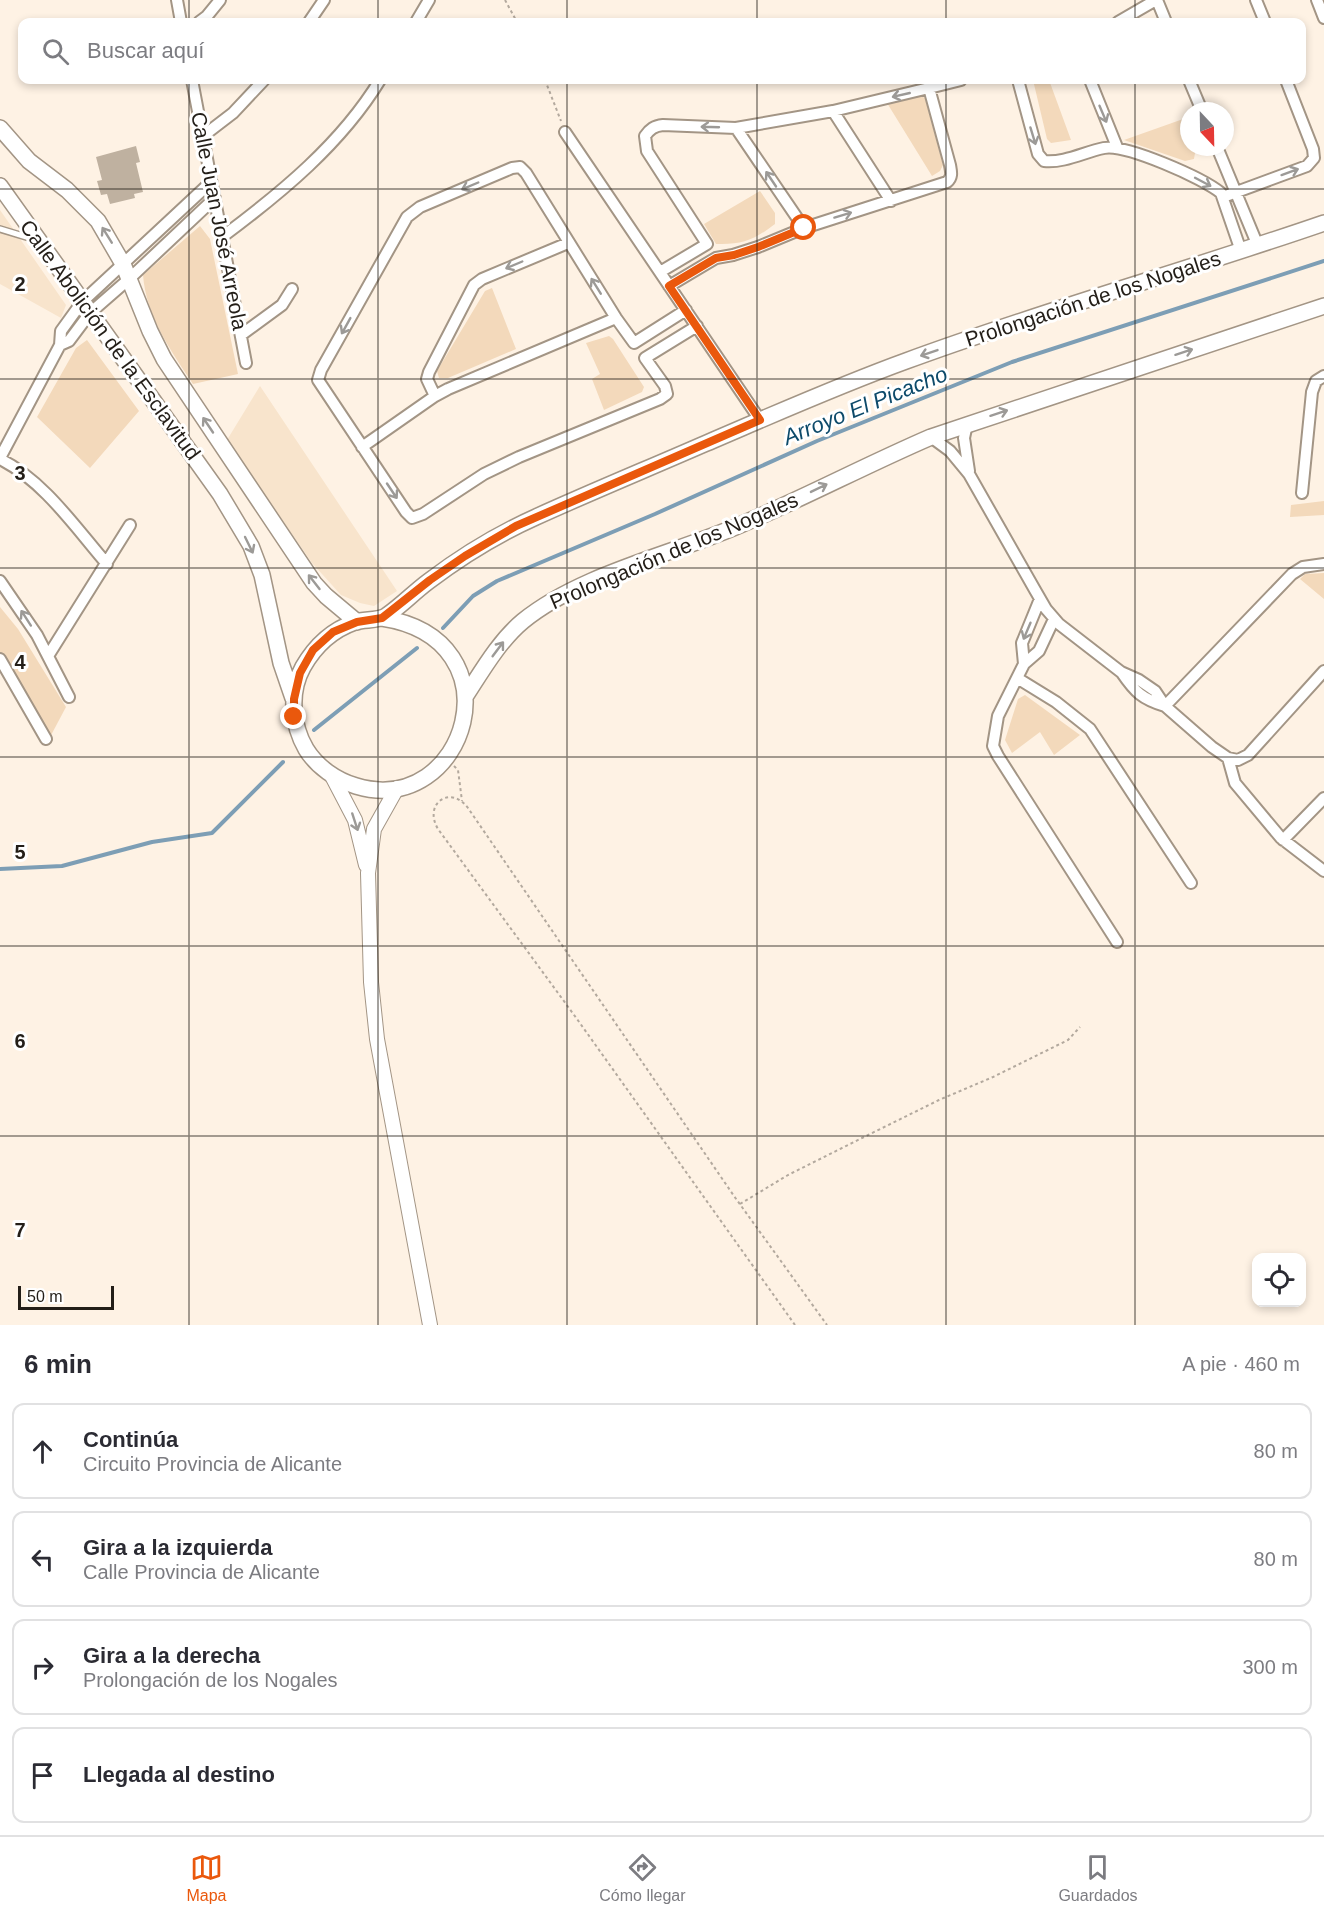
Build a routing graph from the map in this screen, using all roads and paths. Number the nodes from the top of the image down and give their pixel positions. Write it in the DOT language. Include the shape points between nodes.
graph roads {
  1 [pos="177,0"];
  2 [pos="220,0"];
  3 [pos="324,0"];
  4 [pos="429,0"];
  5 [pos="505,0"];
  6 [pos="1156,0"];
  7 [pos="1256,0"];
  8 [pos="1317,0"];
  9 [pos="180,18"];
  10 [pos="204,18"];
  11 [pos="312,18"];
  12 [pos="418,18"];
  13 [pos="515,18"];
  14 [pos="1125,18"];
  15 [pos="1164,18"];
  16 [pos="1263,18"];
  17 [pos="1324,18"];
  18 [pos="193,84"];
  19 [pos="260,84"];
  20 [pos="377,84"];
  21 [pos="547,84"];
  22 [pos="946,84"];
  23 [pos="1019,84"];
  24 [pos="1092,84"];
  25 [pos="1191,84"];
  26 [pos="1289,84"];
  27 [pos="930,88"];
  28 [pos="1198,102"];
  29 [pos="833,111"];
  30 [pos="0,128"];
  31 [pos="736,128"];
  32 [pos="566,132"];
  33 [pos="203,136"];
  34 [pos="1117,147"];
  35 [pos="1221,156"];
  36 [pos="212,182"];
  37 [pos="0,186"];
  38 [pos="1235,192"];
  39 [pos="1223,197"];
  40 [pos="214,198"];
  41 [pos="891,201"];
  42 [pos="178,212"];
  43 [pos="1324,223"];
  44 [pos="186,224"];
  45 [pos="804,228"];
  46 [pos="0,229"];
  47 [pos="222,237"];
  48 [pos="38,240"];
  49 [pos="568,243"];
  50 [pos="706,244"];
  51 [pos="1258,246"];
  52 [pos="1241,251"];
  53 [pos="716,258"];
  54 [pos="123,264"];
  55 [pos="660,272"];
  56 [pos="129,279"];
  57 [pos="669,286"];
  58 [pos="292,289"];
  59 [pos="1324,306"];
  60 [pos="86,308"];
  61 [pos="686,310"];
  62 [pos="615,318"];
  63 [pos="697,326"];
  64 [pos="241,335"];
  65 [pos="634,343"];
  66 [pos="645,358"];
  67 [pos="246,363"];
  68 [pos="1324,376"];
  69 [pos="435,396"];
  70 [pos="760,420"];
  71 [pos="968,424"];
  72 [pos="931,437"];
  73 [pos="362,447"];
  74 [pos="0,458"];
  75 [pos="969,474"];
  76 [pos="1302,493"];
  77 [pos="220,494"];
  78 [pos="130,525"];
  79 [pos="107,564"];
  80 [pos="1324,564"];
  81 [pos="0,581"];
  82 [pos="1040,599"];
  83 [pos="382,618"];
  84 [pos="1054,619"];
  85 [pos="357,622"];
  86 [pos="48,656"];
  87 [pos="0,659"];
  88 [pos="1024,664"];
  89 [pos="1324,671"];
  90 [pos="1017,678"];
  91 [pos="69,697"];
  92 [pos="465,698"];
  93 [pos="294,699"];
  94 [pos="1165,706"];
  95 [pos="46,739"];
  96 [pos="446,758"];
  97 [pos="1228,758"];
  98 [pos="332,776"];
  99 [pos="397,788"];
  100 [pos="1324,798"];
  101 [pos="462,801"];
  102 [pos="1283,840"];
  103 [pos="1324,871"];
  104 [pos="368,873"];
  105 [pos="1191,884"];
  106 [pos="1117,942"];
  107 [pos="1080,1027"];
  108 [pos="740,1204"];
  109 [pos="430,1325"];
  110 [pos="795,1325"];
  111 [pos="826,1325"];
  1 -- 9 [label="street"];
  2 -- 10 [label="street"];
  3 -- 11 [label="street"];
  4 -- 12 [label="street"];
  5 -- 13 [label="path"];
  6 -- 14 [label="street"];
  6 -- 15 [label="street"];
  7 -- 16 [label="street"];
  8 -- 17 [label="street"];
  18 -- 33 [label="street, Calle Juan José Arreola"];
  19 -- 33 [label="street"];
  20 -- 47 [label="street" via="342,131 309,166"];
  21 -- 32 [label="path"];
  22 -- 27 [label="street"];
  23 -- 34 [label="street, one-way" via="1038,154 1044,161"];
  24 -- 34 [label="street, one-way"];
  25 -- 28 [label="street"];
  38 -- 26 [label="street, one-way" via="1307,166 1314,158"];
  27 -- 29 [label="street, one-way"];
  27 -- 41 [label="street" via="951,179"];
  29 -- 31 [label="street"];
  29 -- 41 [label="street"];
  54 -- 30 [label="main road, Calle Abolición de la Esclavitud, one-way" via="98,220 29,161"];
  45 -- 31 [label="street, one-way"];
  31 -- 50 [label="street, one-way" via="663,125 655,126 645,136 647,151"];
  32 -- 55 [label="street"];
  33 -- 36 [label="street, Calle Juan José Arreola"];
  34 -- 39 [label="street, one-way" via="1181,171"];
  35 -- 38 [label="street"];
  36 -- 40 [label="street, Calle Juan José Arreola"];
  36 -- 42 [label="street"];
  37 -- 48 [label="main road, Calle Abolición de la Esclavitud"];
  38 -- 39 [label="street"];
  38 -- 51 [label="street"];
  39 -- 52 [label="street"];
  40 -- 44 [label="street"];
  40 -- 47 [label="street, Calle Juan José Arreola"];
  45 -- 41 [label="street, one-way"];
  42 -- 44 [label="street"];
  42 -- 54 [label="street"];
  43 -- 51 [label="main road, Prolongación de los Nogales"];
  44 -- 56 [label="street"];
  45 -- 53 [label="street" via="758,247"];
  46 -- 48 [label="lane"];
  47 -- 64 [label="street, Calle Juan José Arreola"];
  48 -- 60 [label="main road, Calle Abolición de la Esclavitud"];
  62 -- 49 [label="street, one-way"];
  49 -- 69 [label="street, one-way" via="474,285 429,372 427,379"];
  49 -- 73 [label="street, one-way" via="520,167 420,207 407,217 318,381"];
  50 -- 53 [label="street"];
  50 -- 55 [label="street"];
  51 -- 52 [label="main road, Prolongación de los Nogales"];
  52 -- 70 [label="main road, Prolongación de los Nogales, one-way" via="1088,298 906,361"];
  53 -- 57 [label="street"];
  54 -- 56 [label="main road, Calle Abolición de la Esclavitud"];
  54 -- 60 [label="street"];
  55 -- 57 [label="street"];
  56 -- 60 [label="street"];
  85 -- 56 [label="main road, Calle Abolición de la Esclavitud, one-way" via="314,583 164,359"];
  57 -- 61 [label="street"];
  58 -- 64 [label="street" via="282,305"];
  71 -- 59 [label="main road, Prolongación de los Nogales, one-way"];
  60 -- 74 [label="street" via="61,331 60,345"];
  60 -- 77 [label="main road, Calle Abolición de la Esclavitud"];
  61 -- 63 [label="street"];
  61 -- 65 [label="street"];
  62 -- 65 [label="street"];
  62 -- 69 [label="street"];
  63 -- 66 [label="street"];
  63 -- 70 [label="street"];
  64 -- 67 [label="street, Calle Juan José Arreola"];
  65 -- 66 [label="street"];
  73 -- 66 [label="street, one-way" via="412,518 484,474 667,394"];
  68 -- 76 [label="street" via="1316,381 1312,392"];
  69 -- 73 [label="street"];
  70 -- 83 [label="main road, Prolongación de los Nogales" via="516,526 430,580"];
  71 -- 72 [label="main road, Prolongación de los Nogales"];
  71 -- 75 [label="street" via="963,438"];
  72 -- 75 [label="street" via="950,451"];
  92 -- 72 [label="main road, Prolongación de los Nogales, one-way" via="504,641 551,601 592,581 740,526"];
  74 -- 79 [label="street" via="30,479"];
  75 -- 82 [label="street"];
  77 -- 93 [label="main road, Prolongación de los Nogales, one-way" via="251,546 262,575 281,663"];
  78 -- 79 [label="street"];
  79 -- 86 [label="street"];
  80 -- 94 [label="street" via="1303,567 1292,574"];
  86 -- 81 [label="street, one-way"];
  82 -- 84 [label="street"];
  82 -- 88 [label="street, one-way" via="1022,643"];
  83 -- 85 [label="main road, Prolongación de los Nogales"];
  83 -- 92 [label="main road, Prolongación de los Nogales" via="422,629 439,642 461,677"];
  84 -- 88 [label="street" via="1039,651"];
  84 -- 94 [label="street" via="1121,672 1155,691"];
  85 -- 93 [label="main road, Prolongación de los Nogales" via="333,632 313,650 300,673"];
  86 -- 91 [label="street"];
  87 -- 95 [label="street"];
  88 -- 90 [label="street"];
  89 -- 97 [label="street" via="1248,755 1238,760"];
  90 -- 105 [label="street" via="1090,729"];
  90 -- 106 [label="street" via="998,716 993,746"];
  92 -- 96 [label="main road, Prolongación de los Nogales" via="462,728"];
  93 -- 98 [label="main road, Prolongación de los Nogales" via="297,725 307,750"];
  94 -- 97 [label="street"];
  96 -- 99 [label="main road, Prolongación de los Nogales" via="426,776"];
  96 -- 101 [label="path" via="458,770"];
  97 -- 102 [label="street" via="1235,783"];
  98 -- 99 [label="main road, Prolongación de los Nogales" via="363,788"];
  98 -- 104 [label="street, one-way" via="355,820"];
  99 -- 104 [label="street" via="374,829"];
  100 -- 102 [label="street"];
  101 -- 108 [label="path"];
  101 -- 110 [label="path" via="454,796 443,798 435,806 433,821 438,829"];
  102 -- 103 [label="street"];
  104 -- 109 [label="street" via="377,1039"];
  107 -- 108 [label="path" via="1068,1040 788,1175"];
  108 -- 111 [label="path"];
}
